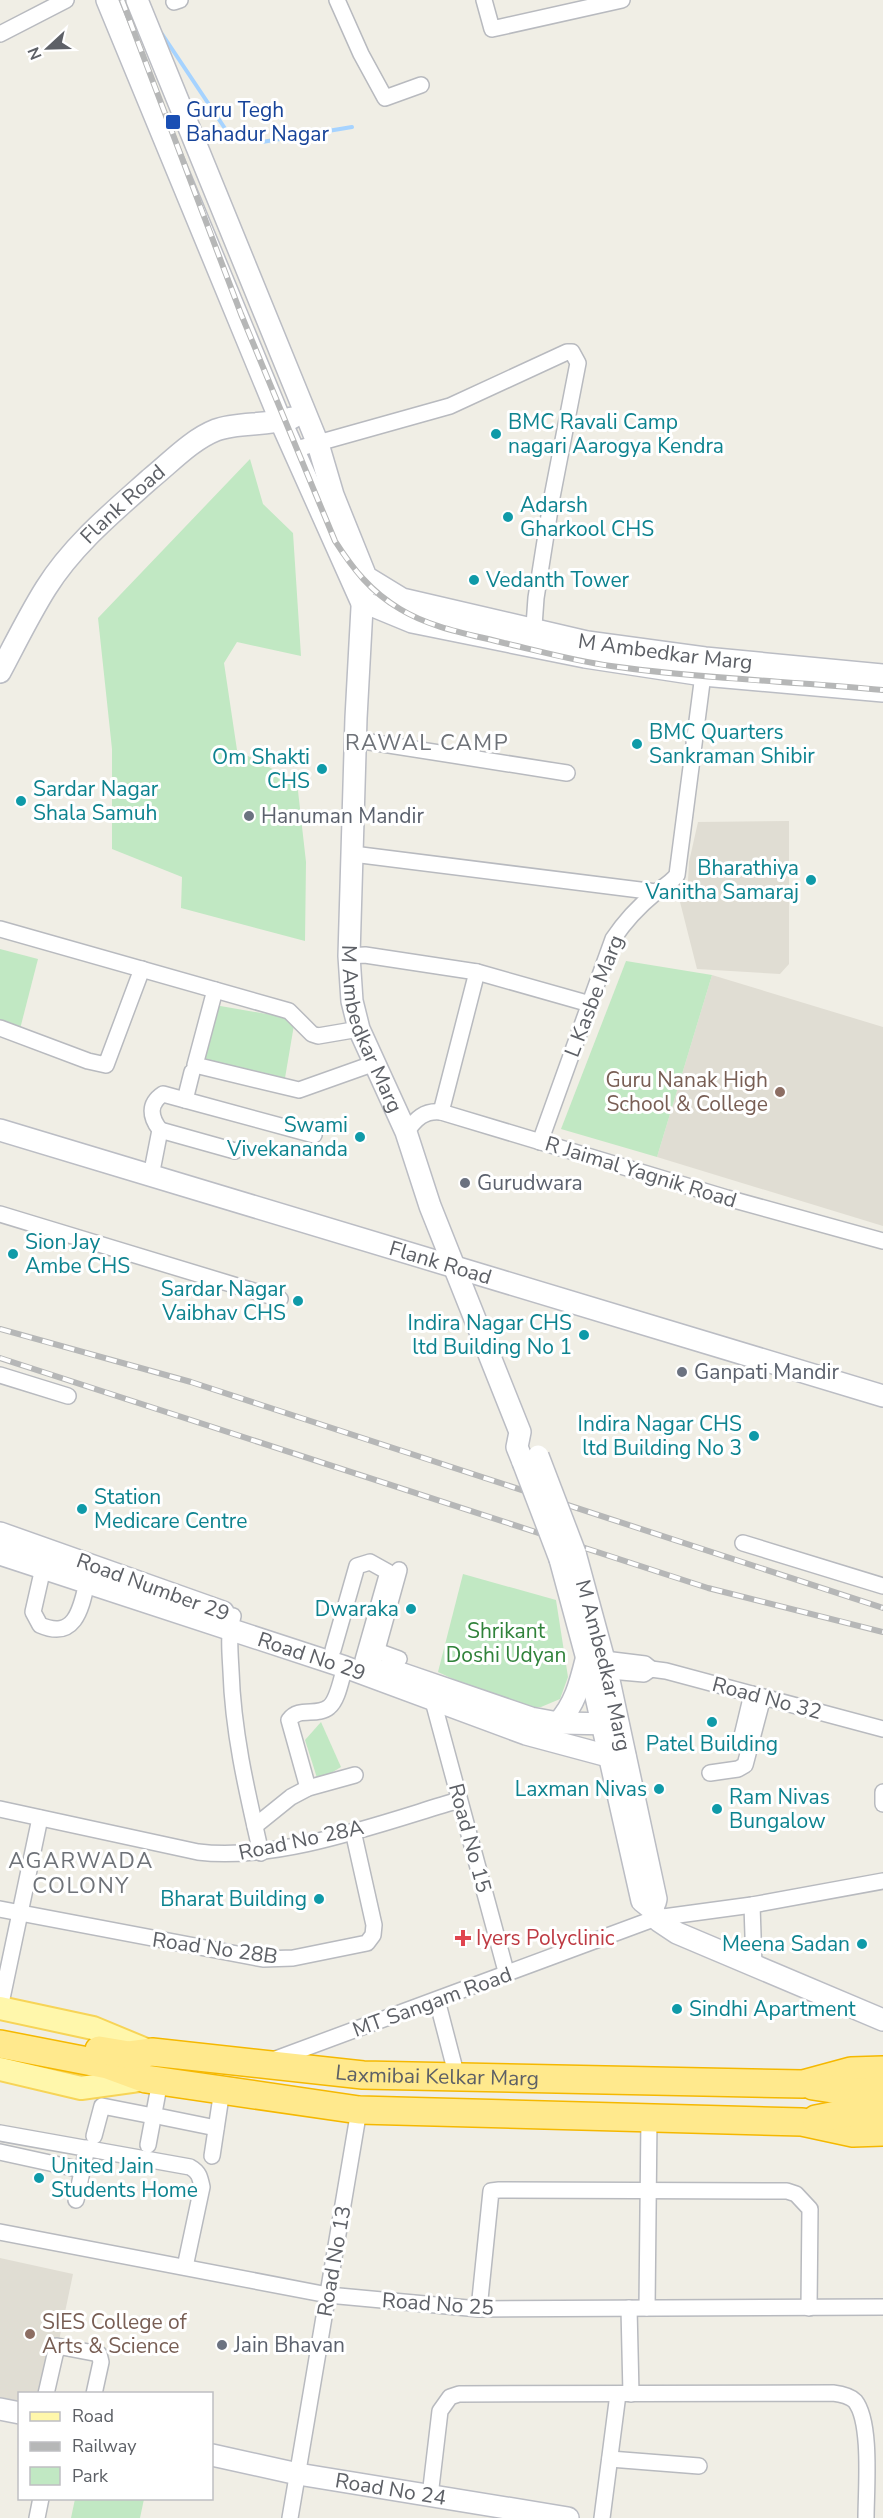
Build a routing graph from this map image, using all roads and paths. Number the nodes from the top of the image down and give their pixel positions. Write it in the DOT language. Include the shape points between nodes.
graph roads {
  1 [pos="66,0"];
  2 [pos="107,0"];
  3 [pos="137,0"];
  4 [pos="337,0"];
  5 [pos="484,0"];
  6 [pos="622,0"];
  7 [pos="0,34"];
  8 [pos="421,85"];
  9 [pos="217,196"];
  10 [pos="192,206"];
  11 [pos="305,414"];
  12 [pos="281,422"];
  13 [pos="318,444"];
  14 [pos="293,450"];
  15 [pos="366,577"];
  16 [pos="361,601"];
  17 [pos="533,638"];
  18 [pos="704,666"];
  19 [pos="0,672"];
  20 [pos="883,675"];
  21 [pos="883,691"];
  22 [pos="357,740"];
  23 [pos="567,773"];
  24 [pos="353,854"];
  25 [pos="656,892"];
  26 [pos="0,929"];
  27 [pos="349,956"];
  28 [pos="142,969"];
  29 [pos="477,972"];
  30 [pos="215,990"];
  31 [pos="590,1004"];
  32 [pos="0,1028"];
  33 [pos="360,1029"];
  34 [pos="375,1064"];
  35 [pos="192,1071"];
  36 [pos="185,1100"];
  37 [pos="441,1112"];
  38 [pos="0,1130"];
  39 [pos="160,1130"];
  40 [pos="406,1132"];
  41 [pos="314,1135"];
  42 [pos="540,1142"];
  43 [pos="235,1151"];
  44 [pos="151,1176"];
  45 [pos="0,1215"];
  46 [pos="883,1240"];
  47 [pos="456,1268"];
  48 [pos="280,1299"];
  49 [pos="0,1375"];
  50 [pos="68,1396"];
  51 [pos="883,1396"];
  52 [pos="0,1533"];
  53 [pos="743,1543"];
  54 [pos="0,1554"];
  55 [pos="43,1568"];
  56 [pos="399,1570"];
  57 [pos="89,1574"];
  58 [pos="883,1586"];
  59 [pos="232,1623"];
  60 [pos="358,1659"];
  61 [pos="399,1659"];
  62 [pos="597,1664"];
  63 [pos="435,1693"];
  64 [pos="761,1697"];
  65 [pos="558,1723"];
  66 [pos="610,1724"];
  67 [pos="883,1729"];
  68 [pos="741,1740"];
  69 [pos="757,1745"];
  70 [pos="616,1756"];
  71 [pos="710,1773"];
  72 [pos="355,1775"];
  73 [pos="308,1788"];
  74 [pos="883,1792"];
  75 [pos="459,1800"];
  76 [pos="883,1804"];
  77 [pos="0,1809"];
  78 [pos="40,1818"];
  79 [pos="255,1826"];
  80 [pos="353,1832"];
  81 [pos="261,1853"];
  82 [pos="883,1881"];
  83 [pos="752,1905"];
  84 [pos="0,1909"];
  85 [pos="20,1914"];
  86 [pos="654,1914"];
  87 [pos="754,1966"];
  88 [pos="507,1975"];
  89 [pos="437,2000"];
  90 [pos="0,2008"];
  91 [pos="883,2020"];
  92 [pos="0,2035"];
  93 [pos="0,2044"];
  94 [pos="263,2064"];
  95 [pos="0,2069"];
  96 [pos="883,2070"];
  97 [pos="146,2071"];
  98 [pos="457,2077"];
  99 [pos="803,2084"];
  100 [pos="222,2090"];
  101 [pos="883,2091"];
  102 [pos="852,2102"];
  103 [pos="114,2107"];
  104 [pos="359,2110"];
  105 [pos="883,2112"];
  106 [pos="157,2117"];
  107 [pos="649,2118"];
  108 [pos="802,2122"];
  109 [pos="216,2128"];
  110 [pos="883,2132"];
  111 [pos="0,2133"];
  112 [pos="41,2140"];
  113 [pos="91,2142"];
  114 [pos="152,2143"];
  115 [pos="0,2152"];
  116 [pos="212,2156"];
  117 [pos="37,2160"];
  118 [pos="82,2170"];
  119 [pos="647,2192"];
  120 [pos="76,2200"];
  121 [pos="0,2232"];
  122 [pos="185,2267"];
  123 [pos="328,2295"];
  124 [pos="883,2307"];
  125 [pos="629,2308"];
  126 [pos="647,2308"];
  127 [pos="809,2308"];
  128 [pos="479,2309"];
  129 [pos="46,2392"];
  130 [pos="94,2392"];
  131 [pos="624,2394"];
  132 [pos="0,2409"];
  133 [pos="18,2413"];
  134 [pos="213,2455"];
  135 [pos="610,2459"];
  136 [pos="699,2466"];
  137 [pos="298,2474"];
  138 [pos="430,2496"];
  139 [pos="41,2500"];
  140 [pos="37,2518"];
  141 [pos="290,2518"];
  142 [pos="568,2518"];
  143 [pos="602,2518"];
  144 [pos="866,2518"];
  1 -- 7 [label="street"];
  2 -- 10 [label="main road"];
  3 -- 9 [label="main road"];
  4 -- 8 [label="street" via="385,98"];
  5 -- 6 [label="street" via="492,29"];
  9 -- 10 [label="main road"];
  9 -- 11 [label="main road"];
  10 -- 12 [label="main road"];
  11 -- 12 [label="main road, Flank Road"];
  11 -- 13 [label="main road"];
  12 -- 14 [label="main road"];
  12 -- 19 [label="main road, Flank Road" via="218,429 200,438 102,522 47,587"];
  13 -- 14 [label="street"];
  13 -- 15 [label="main road" via="333,495"];
  13 -- 17 [label="street" via="450,406 567,352 575,355 578,363 552,497"];
  14 -- 16 [label="main road"];
  15 -- 16 [label="main road, M Ambedkar Marg"];
  15 -- 17 [label="main road, M Ambedkar Marg" via="402,599"];
  16 -- 17 [label="main road" via="412,622"];
  16 -- 22 [label="main road, M Ambedkar Marg"];
  17 -- 18 [label="main road, M Ambedkar Marg" via="588,642"];
  18 -- 20 [label="main road, M Ambedkar Marg"];
  18 -- 21 [label="main road"];
  18 -- 25 [label="street, L Kasbe Marg" via="677,875"];
  22 -- 23 [label="street"];
  22 -- 24 [label="main road, M Ambedkar Marg"];
  24 -- 25 [label="street"];
  24 -- 27 [label="main road, M Ambedkar Marg"];
  25 -- 31 [label="street, L Kasbe Marg" via="627,918 613,939"];
  26 -- 28 [label="street"];
  27 -- 29 [label="street"];
  27 -- 33 [label="main road, M Ambedkar Marg" via="352,1001"];
  28 -- 30 [label="street"];
  28 -- 32 [label="street" via="106,1065"];
  29 -- 31 [label="street"];
  29 -- 37 [label="street"];
  30 -- 33 [label="street" via="289,1011 318,1036"];
  30 -- 34 [label="street" via="195,1065 299,1090"];
  31 -- 42 [label="street, L Kasbe Marg"];
  33 -- 34 [label="main road, M Ambedkar Marg"];
  34 -- 40 [label="main road, M Ambedkar Marg"];
  35 -- 36 [label="street"];
  36 -- 39 [label="street" via="163,1094 155,1099 151,1109"];
  36 -- 41 [label="street"];
  37 -- 40 [label="street" via="431,1111 416,1119"];
  37 -- 42 [label="street, R Jaimal Yagnik Road"];
  38 -- 44 [label="main road, Flank Road"];
  39 -- 43 [label="street"];
  39 -- 44 [label="street"];
  40 -- 47 [label="main road, M Ambedkar Marg" via="430,1206"];
  42 -- 46 [label="street, R Jaimal Yagnik Road"];
  44 -- 47 [label="main road, Flank Road"];
  45 -- 48 [label="street"];
  47 -- 51 [label="main road, Flank Road"];
  47 -- 62 [label="main road, M Ambedkar Marg, bridge" via="520,1432 517,1447 531,1459 567,1556"];
  49 -- 50 [label="street"];
  52 -- 57 [label="main road, Road Number 29"];
  53 -- 58 [label="street"];
  54 -- 55 [label="main road"];
  55 -- 57 [label="main road"];
  55 -- 57 [label="street" via="33,1612 36,1620 47,1628 59,1630 78,1614"];
  56 -- 60 [label="street"];
  57 -- 59 [label="main road, Road Number 29"];
  59 -- 60 [label="main road, Road Number 29"];
  59 -- 79 [label="street" via="232,1706"];
  60 -- 60 [label="street" via="357,1566 370,1562 388,1572"];
  60 -- 61 [label="street"];
  60 -- 63 [label="main road, Road Number 29"];
  60 -- 63 [label="main road, Road No 29"];
  60 -- 73 [label="street" via="331,1706 296,1714 289,1720"];
  62 -- 64 [label="street, Road No 32" via="645,1664 651,1669"];
  62 -- 65 [label="main road"];
  62 -- 66 [label="main road, M Ambedkar Marg"];
  63 -- 65 [label="main road, Road Number 29"];
  63 -- 70 [label="main road, Road No 29" via="526,1734"];
  63 -- 75 [label="street, Road No 15"];
  64 -- 67 [label="street, Road No 32"];
  64 -- 68 [label="street"];
  64 -- 69 [label="street"];
  64 -- 71 [label="street" via="745,1765"];
  65 -- 66 [label="main road, Road Number 29"];
  66 -- 70 [label="main road, M Ambedkar Marg"];
  70 -- 86 [label="main road, M Ambedkar Marg" via="642,1901"];
  72 -- 73 [label="street"];
  73 -- 79 [label="street"];
  74 -- 76 [label="street"];
  75 -- 80 [label="street, Road No 28A"];
  75 -- 88 [label="street, Road No 15"];
  77 -- 78 [label="street, Road No 28A"];
  78 -- 81 [label="street, Road No 28A" via="198,1852"];
  78 -- 85 [label="street"];
  79 -- 81 [label="street"];
  80 -- 81 [label="street, Road No 28A"];
  80 -- 85 [label="street, Road No 28B" via="374,1925 367,1943 293,1958 263,1959"];
  82 -- 83 [label="street, MT Sangam Road"];
  83 -- 86 [label="street, MT Sangam Road"];
  83 -- 87 [label="street"];
  84 -- 85 [label="street, Road No 28B"];
  85 -- 90 [label="street"];
  86 -- 87 [label="main road, M Ambedkar Marg" via="677,1933"];
  86 -- 88 [label="street, MT Sangam Road"];
  87 -- 91 [label="main road, M Ambedkar Marg"];
  88 -- 89 [label="street, MT Sangam Road"];
  89 -- 94 [label="street, MT Sangam Road"];
  89 -- 98 [label="street"];
  90 -- 97 [label="main road, Laxmibai Kelkar Marg" via="93,2028"];
  92 -- 97 [label="highway"];
  93 -- 97 [label="highway"];
  94 -- 97 [label="highway, Laxmibai Kelkar Marg"];
  94 -- 98 [label="highway, Laxmibai Kelkar Marg" via="363,2075"];
  95 -- 97 [label="main road, Laxmibai Kelkar Marg" via="81,2088"];
  96 -- 99 [label="highway, Laxmibai Kelkar Marg" via="851,2072"];
  97 -- 100 [label="highway, Laxmibai Kelkar Marg"];
  97 -- 103 [label="street"];
  97 -- 106 [label="street"];
  98 -- 99 [label="highway, Laxmibai Kelkar Marg"];
  99 -- 102 [label="highway"];
  100 -- 104 [label="highway, Laxmibai Kelkar Marg"];
  100 -- 109 [label="street"];
  101 -- 102 [label="highway"];
  102 -- 105 [label="highway"];
  102 -- 108 [label="highway"];
  103 -- 106 [label="street"];
  103 -- 113 [label="street" via="100,2108"];
  104 -- 107 [label="highway, Laxmibai Kelkar Marg"];
  104 -- 123 [label="street, Road No 13"];
  106 -- 109 [label="street"];
  106 -- 114 [label="street"];
  107 -- 108 [label="highway, Laxmibai Kelkar Marg"];
  107 -- 119 [label="street"];
  108 -- 110 [label="highway, Laxmibai Kelkar Marg" via="853,2133"];
  109 -- 116 [label="street"];
  111 -- 112 [label="street"];
  112 -- 113 [label="street"];
  112 -- 117 [label="street"];
  113 -- 118 [label="street"];
  113 -- 122 [label="street" via="196,2170 202,2187"];
  115 -- 117 [label="street"];
  117 -- 118 [label="street"];
  118 -- 120 [label="street"];
  119 -- 126 [label="street"];
  119 -- 127 [label="street" via="796,2194 810,2209"];
  119 -- 128 [label="street" via="491,2191"];
  121 -- 122 [label="street, Road No 25"];
  122 -- 123 [label="street, Road No 25"];
  123 -- 128 [label="street, Road No 25"];
  123 -- 137 [label="street, Road No 13"];
  124 -- 127 [label="street, Road No 25"];
  125 -- 126 [label="street, Road No 25"];
  125 -- 128 [label="street, Road No 25"];
  125 -- 131 [label="street"];
  126 -- 127 [label="street, Road No 25"];
  129 -- 130 [label="street" via="57,2346 99,2354"];
  131 -- 135 [label="street"];
  131 -- 138 [label="street" via="450,2397 440,2411"];
  131 -- 144 [label="street" via="834,2393 854,2400 865,2421"];
  132 -- 133 [label="main road"];
  134 -- 137 [label="main road, Road No 24"];
  135 -- 136 [label="street"];
  135 -- 143 [label="street"];
  137 -- 138 [label="main road, Road No 24"];
  137 -- 141 [label="street, Road No 13"];
  138 -- 142 [label="main road, Road No 24"];
  139 -- 140 [label="street"];
}
